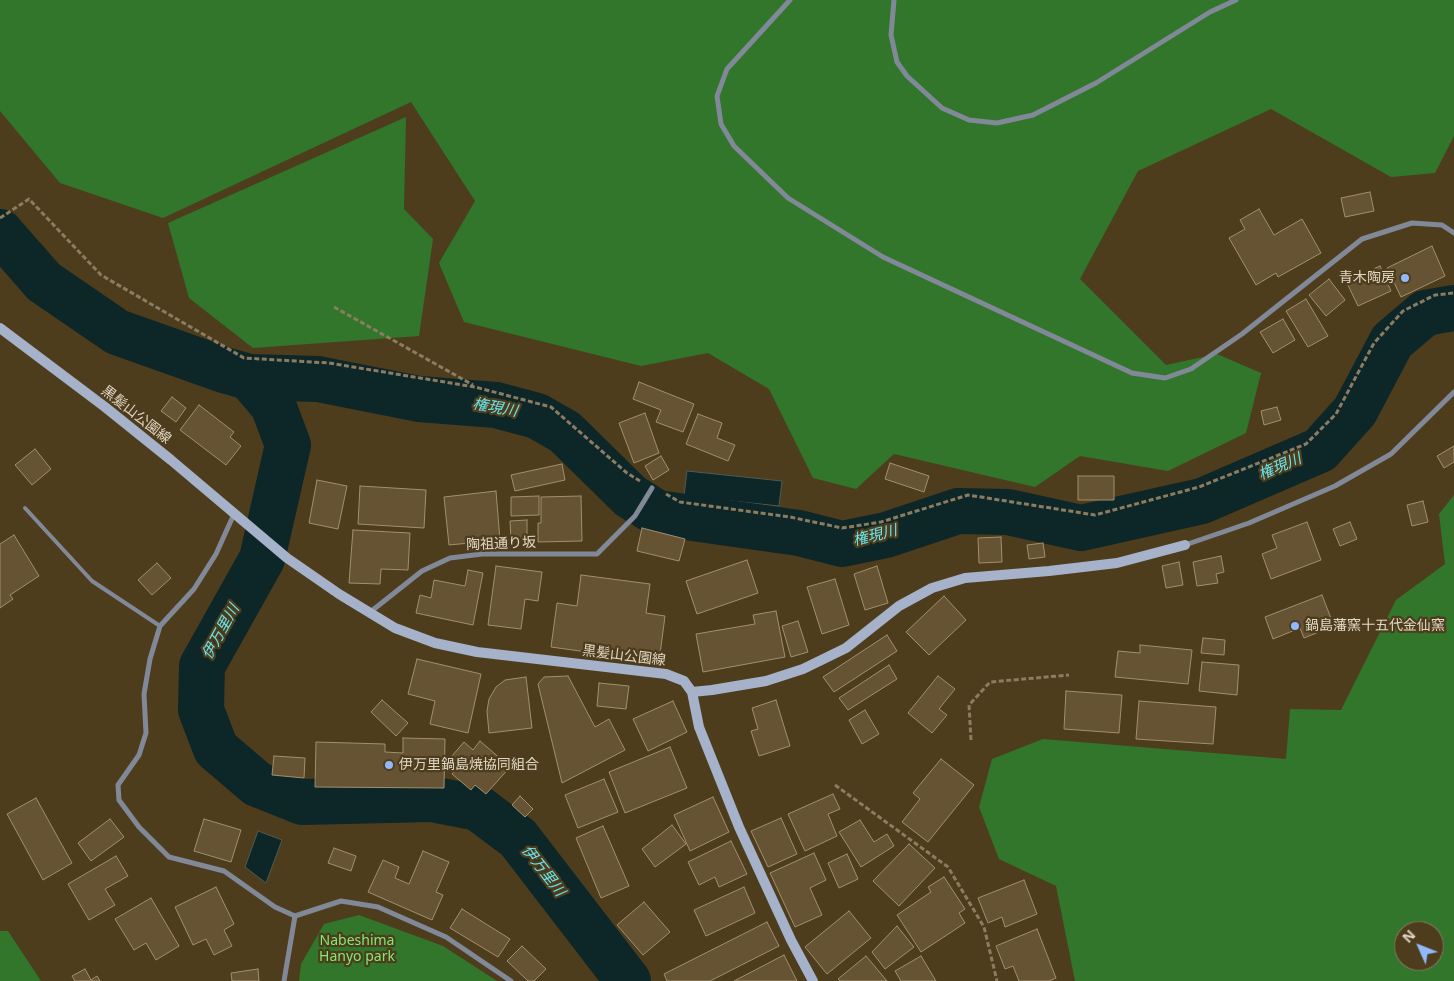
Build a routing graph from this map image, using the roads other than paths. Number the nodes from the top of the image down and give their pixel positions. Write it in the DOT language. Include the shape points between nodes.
graph roads {
  1 [pos="790,0"];
  2 [pos="894,0"];
  3 [pos="1236,0"];
  4 [pos="1454,233"];
  5 [pos="0,328"];
  6 [pos="1454,392"];
  7 [pos="652,488"];
  8 [pos="25,508"];
  9 [pos="234,514"];
  10 [pos="1184,545"];
  11 [pos="369,613"];
  12 [pos="160,626"];
  13 [pos="692,692"];
  14 [pos="295,916"];
  15 [pos="284,981"];
  16 [pos="511,981"];
  17 [pos="813,981"];
  1 -- 4 [label="street" via="727,69 717,96 721,124 734,146 788,198 883,257 1132,373 1165,378 1191,369 1242,334 1362,239 1412,222 1442,226"];
  2 -- 3 [label="street" via="891,35 897,62 907,76 942,108 969,120 997,123 1033,115 1096,83 1210,12"];
  5 -- 9 [label="main road, 黒髪山公園線" via="105,407"];
  6 -- 10 [label="street" via="1391,454 1367,468 1335,486 1249,523"];
  7 -- 11 [label="street, 陶祖通り坂" via="635,516 598,554 482,554 450,558 422,572"];
  8 -- 12 [label="lane" via="92,581"];
  9 -- 11 [label="main road, 黒髪山公園線" via="287,558"];
  9 -- 12 [label="street" via="216,554 194,588"];
  10 -- 13 [label="main road" via="1117,563 965,578 932,588 899,606 846,648 803,669 766,682"];
  11 -- 13 [label="main road, 黒髪山公園線" via="435,643 478,652 666,674 684,680"];
  12 -- 14 [label="street" via="144,694 146,733 139,756 118,785 119,800 139,827 169,857 224,871 274,907"];
  13 -- 17 [label="main road" via="699,727 739,827"];
  14 -- 15 [label="street"];
  14 -- 16 [label="street" via="341,901 378,907 446,937"];
}
